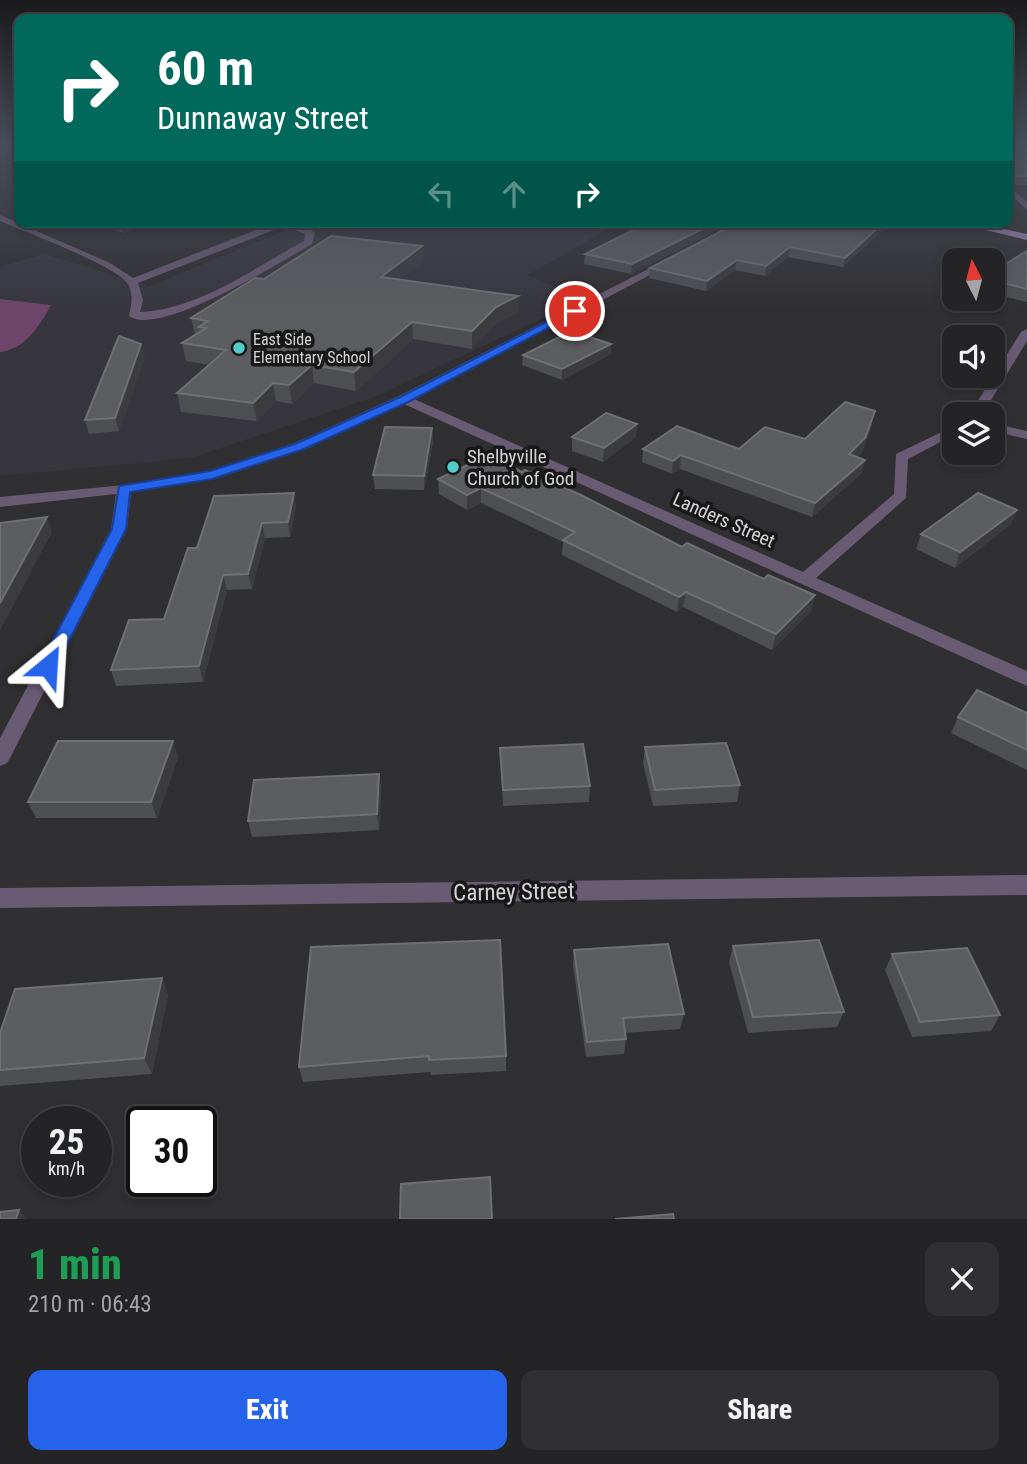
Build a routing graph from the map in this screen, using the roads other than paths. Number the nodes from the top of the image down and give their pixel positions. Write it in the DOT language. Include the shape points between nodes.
graph roads {
  1 [pos="23,228"];
  2 [pos="270,228"];
  3 [pos="301,228"];
  4 [pos="984,228"];
  5 [pos="1027,237"];
  6 [pos="685,254"];
  7 [pos="132,282"];
  8 [pos="1027,332"];
  9 [pos="404,399"];
  10 [pos="983,402"];
  11 [pos="1005,430"];
  12 [pos="1027,435"];
  13 [pos="942,436"];
  14 [pos="124,489"];
  15 [pos="0,502"];
  16 [pos="805,579"];
  17 [pos="1027,679"];
  18 [pos="0,758"];
  19 [pos="1027,885"];
  20 [pos="0,898"];
  1 -- 7 [label="street" via="107,265"];
  2 -- 7 [label="street"];
  3 -- 7 [label="street" via="310,233 309,242 205,299 165,314 134,316 138,300"];
  4 -- 5 [label="main road"];
  6 -- 9 [label="street"];
  8 -- 10 [label="street"];
  9 -- 14 [label="street" via="257,462 212,475"];
  9 -- 16 [label="street, Landers Street"];
  11 -- 12 [label="street"];
  13 -- 16 [label="street" via="901,457 901,495"];
  14 -- 15 [label="street"];
  14 -- 18 [label="street" via="119,529"];
  16 -- 17 [label="street, Landers Street"];
  19 -- 20 [label="street, Carney Street"];
}
